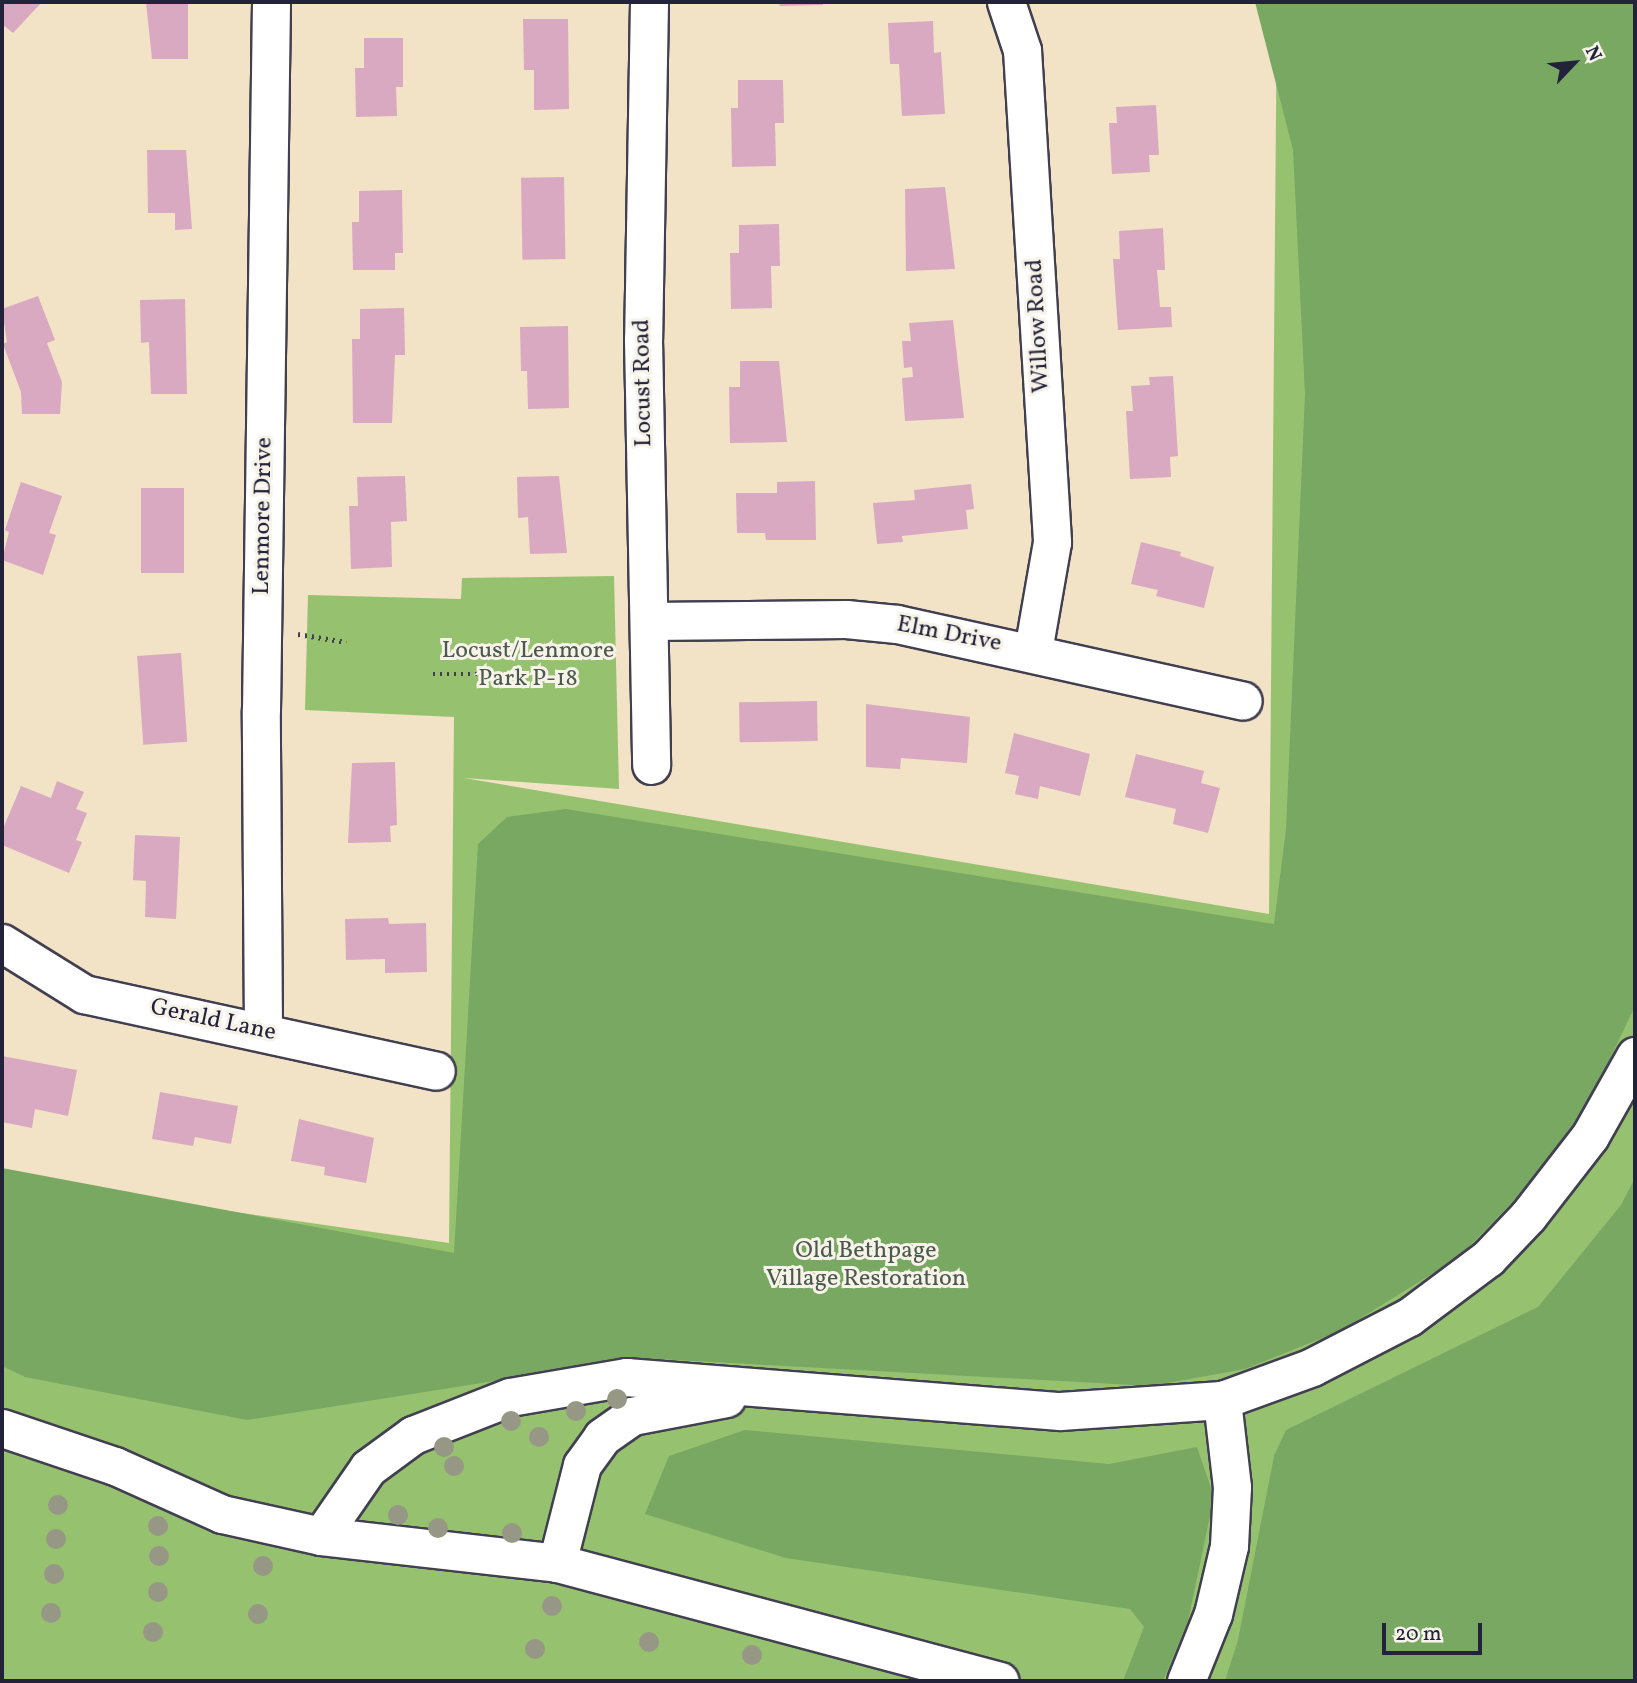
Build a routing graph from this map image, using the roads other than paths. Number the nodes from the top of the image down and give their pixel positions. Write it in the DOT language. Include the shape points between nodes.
graph roads {
  1 [pos="271,2"];
  2 [pos="649,2"];
  3 [pos="1006,2"];
  4 [pos="649,621"];
  5 [pos="1033,651"];
  6 [pos="1243,701"];
  7 [pos="651,765"];
  8 [pos="2,943"];
  9 [pos="263,1031"];
  10 [pos="1635,1056"];
  11 [pos="436,1071"];
  12 [pos="769,1390"];
  13 [pos="1222,1400"];
  14 [pos="2,1428"];
  15 [pos="321,1536"];
  16 [pos="557,1563"];
  17 [pos="1000,1681"];
  18 [pos="1186,1681"];
  1 -- 9 [label="street, Lenmore Drive" via="261,710"];
  2 -- 4 [label="street, Locust Road" via="643,339"];
  3 -- 5 [label="street, Willow Road" via="1022,50 1052,542"];
  4 -- 5 [label="street, Elm Drive" via="846,619 897,624"];
  4 -- 7 [label="street, Locust Road"];
  5 -- 6 [label="street, Elm Drive"];
  8 -- 9 [label="street, Gerald Lane" via="84,994"];
  9 -- 11 [label="street, Gerald Lane"];
  10 -- 13 [label="street" via="1590,1136 1528,1216 1488,1258 1409,1317 1312,1367"];
  12 -- 13 [label="street" via="1060,1411"];
  12 -- 15 [label="street" via="626,1377 510,1397 413,1435 368,1468"];
  12 -- 16 [label="street" via="632,1416 602,1437 582,1465"];
  13 -- 18 [label="street" via="1232,1487 1229,1546 1213,1614"];
  14 -- 15 [label="street" via="116,1466 222,1514"];
  15 -- 16 [label="street"];
  16 -- 17 [label="street"];
}
